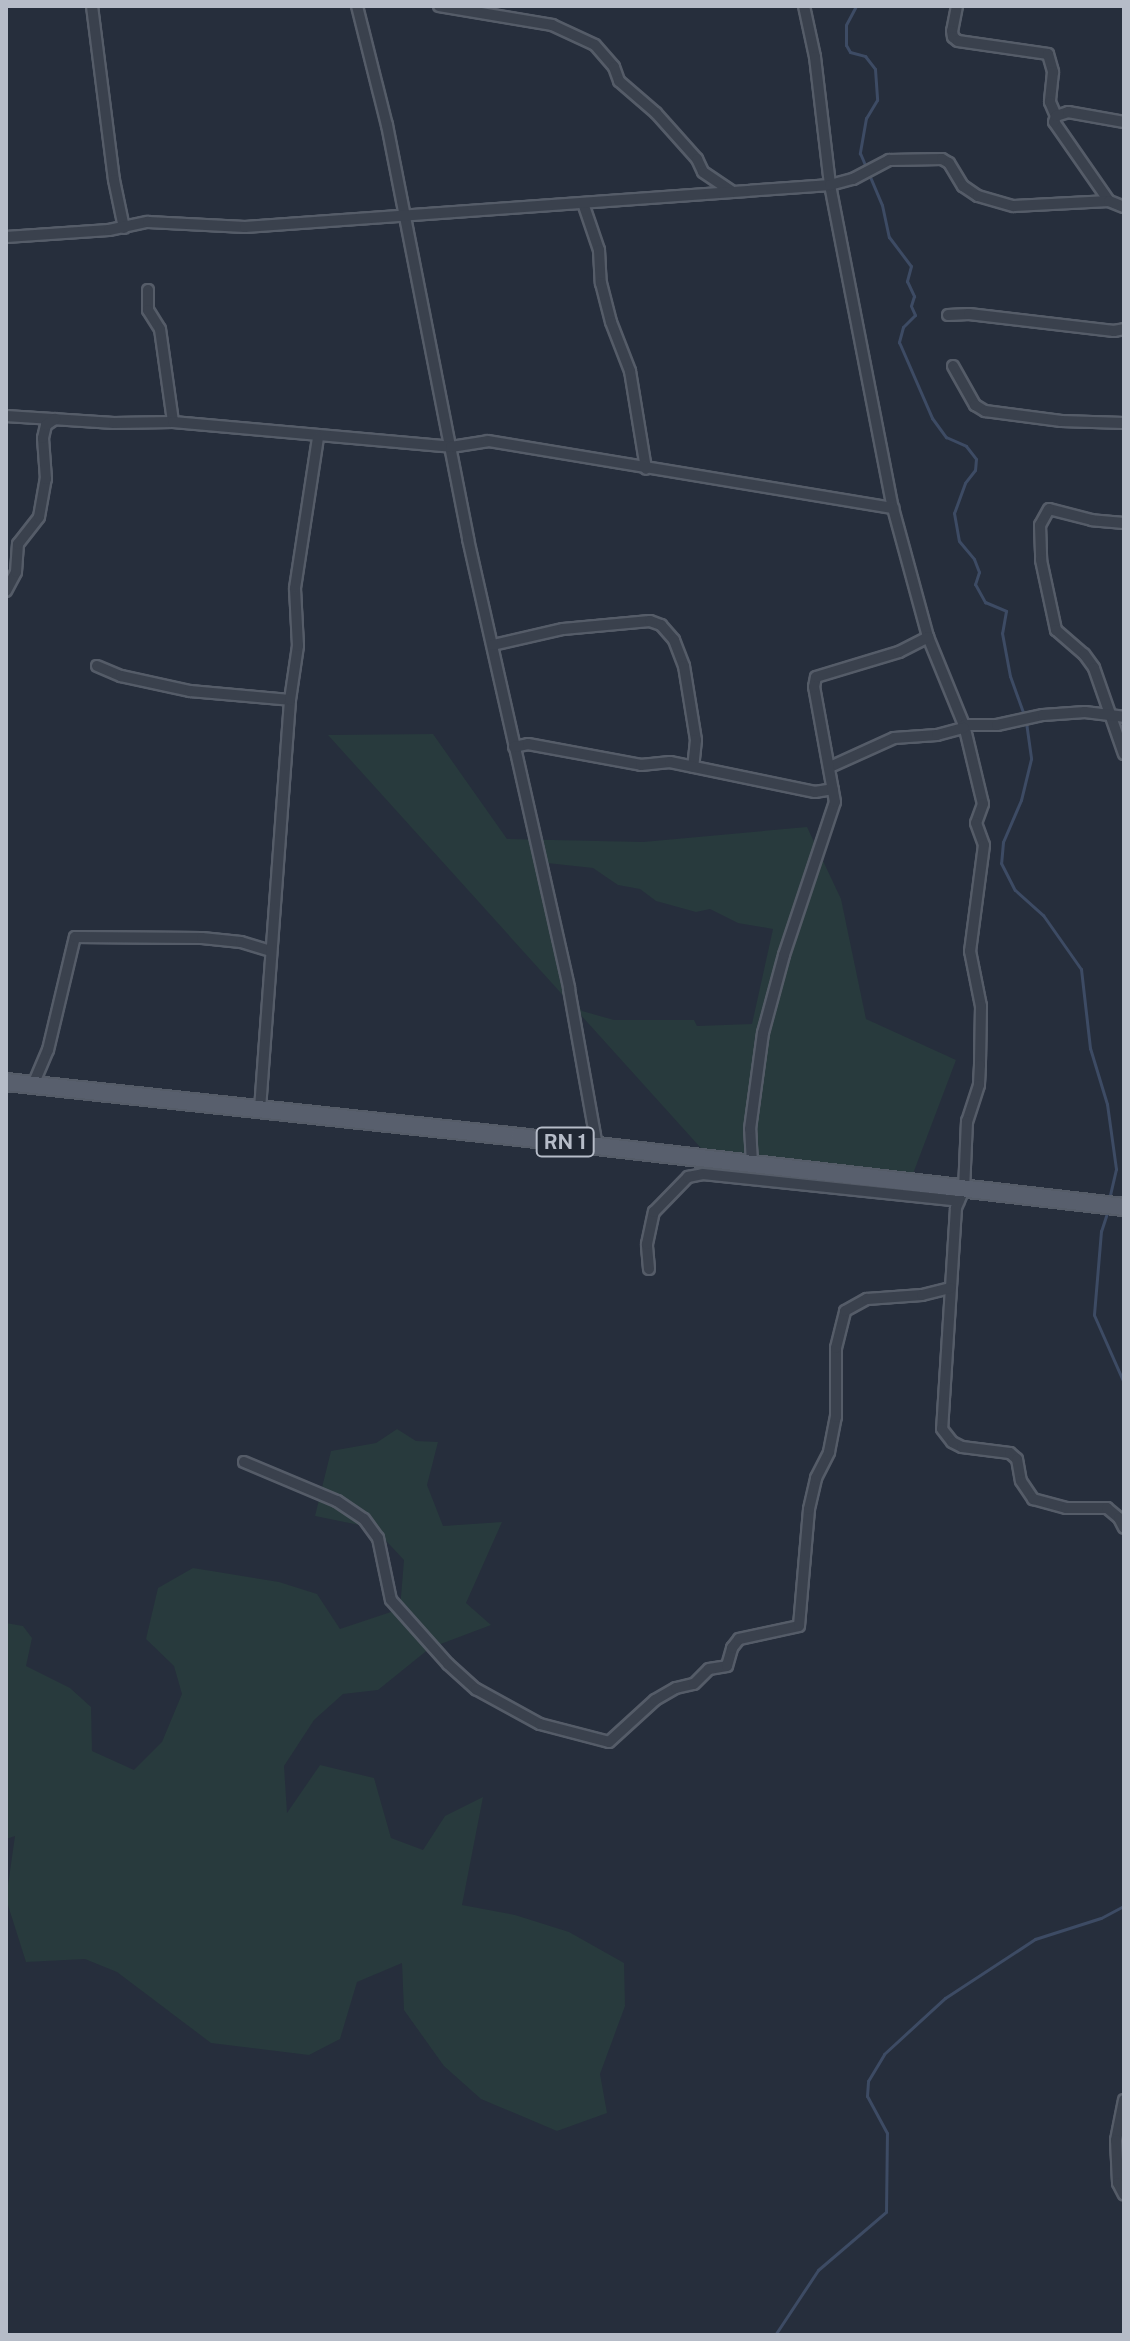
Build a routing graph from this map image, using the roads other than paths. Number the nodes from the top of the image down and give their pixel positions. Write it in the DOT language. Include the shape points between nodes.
graph roads {
  1 [pos="92,6"];
  2 [pos="357,6"];
  3 [pos="439,6"];
  4 [pos="804,6"];
  5 [pos="957,6"];
  6 [pos="1056,116"];
  7 [pos="1124,122"];
  8 [pos="830,185"];
  9 [pos="733,192"];
  10 [pos="1109,201"];
  11 [pos="583,203"];
  12 [pos="1124,207"];
  13 [pos="402,214"];
  14 [pos="124,228"];
  15 [pos="6,237"];
  16 [pos="148,290"];
  17 [pos="948,315"];
  18 [pos="1124,329"];
  19 [pos="953,366"];
  20 [pos="6,416"];
  21 [pos="55,419"];
  22 [pos="173,422"];
  23 [pos="1124,423"];
  24 [pos="318,437"];
  25 [pos="451,447"];
  26 [pos="646,469"];
  27 [pos="893,508"];
  28 [pos="1124,523"];
  29 [pos="6,591"];
  30 [pos="928,637"];
  31 [pos="493,645"];
  32 [pos="97,666"];
  33 [pos="290,700"];
  34 [pos="1112,714"];
  35 [pos="1124,717"];
  36 [pos="964,726"];
  37 [pos="514,747"];
  38 [pos="1124,754"];
  39 [pos="693,767"];
  40 [pos="830,767"];
  41 [pos="833,789"];
  42 [pos="271,951"];
  43 [pos="6,1082"];
  44 [pos="33,1085"];
  45 [pos="260,1109"];
  46 [pos="597,1146"];
  47 [pos="752,1164"];
  48 [pos="962,1195"];
  49 [pos="1124,1207"];
  50 [pos="649,1269"];
  51 [pos="950,1288"];
  52 [pos="244,1462"];
  53 [pos="1124,1528"];
  54 [pos="1124,2100"];
  55 [pos="1124,2195"];
  1 -- 14 [label="street"];
  2 -- 13 [label="street" via="387,125"];
  3 -- 9 [label="street" via="552,25 595,45 619,81 656,113 703,172"];
  4 -- 8 [label="street"];
  5 -- 6 [label="street" via="952,31 958,41 1048,54 1053,72 1050,102"];
  6 -- 7 [label="street" via="1068,112"];
  6 -- 10 [label="street" via="1057,131"];
  8 -- 9 [label="street"];
  8 -- 10 [label="street" via="889,160 942,159 978,196 1014,206"];
  8 -- 27 [label="street"];
  9 -- 11 [label="street"];
  10 -- 12 [label="street"];
  11 -- 13 [label="street"];
  11 -- 26 [label="street" via="599,250 611,322 630,371"];
  13 -- 14 [label="street" via="245,227 148,222"];
  13 -- 25 [label="street"];
  14 -- 15 [label="street"];
  16 -- 22 [label="street" via="148,310 160,329"];
  17 -- 18 [label="street"];
  19 -- 23 [label="street" via="965,392 985,411"];
  20 -- 21 [label="street"];
  21 -- 22 [label="street"];
  21 -- 29 [label="street" via="46,425 43,438 46,479 39,517 18,544 16,572"];
  22 -- 24 [label="street"];
  24 -- 25 [label="street"];
  24 -- 33 [label="street" via="295,588 298,646"];
  25 -- 26 [label="street" via="488,441"];
  25 -- 31 [label="street"];
  26 -- 27 [label="street"];
  27 -- 30 [label="street"];
  28 -- 34 [label="street" via="1049,509 1040,525 1041,560 1056,630 1084,654"];
  30 -- 36 [label="street"];
  30 -- 40 [label="street" via="899,652 816,677"];
  31 -- 37 [label="street"];
  31 -- 39 [label="street" via="563,629 650,621 661,625 684,666 696,740"];
  32 -- 33 [label="street" via="190,691"];
  33 -- 42 [label="street"];
  34 -- 35 [label="street"];
  34 -- 36 [label="street" via="1043,715"];
  34 -- 38 [label="street"];
  36 -- 40 [label="street" via="937,735 894,738"];
  36 -- 48 [label="street" via="968,755 981,785 983,804 976,823 984,845 970,951 981,1006 979,1085 967,1121"];
  37 -- 39 [label="street" via="528,744 641,765 670,762"];
  37 -- 46 [label="street" via="569,989"];
  39 -- 41 [label="street" via="815,792"];
  40 -- 41 [label="street"];
  41 -- 47 [label="street" via="835,802 763,1033 750,1129"];
  42 -- 44 [label="street" via="202,938 75,937 48,1050"];
  42 -- 45 [label="street"];
  43 -- 44 [label="main road, RN 1"];
  44 -- 45 [label="main road, RN 1"];
  45 -- 46 [label="main road, RN 1"];
  46 -- 47 [label="main road, RN 1"];
  47 -- 48 [label="main road, RN 1"];
  48 -- 49 [label="main road, RN 1"];
  48 -- 50 [label="street" via="688,1177 654,1212 647,1244"];
  48 -- 51 [label="street"];
  51 -- 52 [label="street" via="867,1299 845,1311 836,1348 836,1417 804,1537 799,1626 739,1639 727,1666 709,1669 694,1684 655,1700 609,1742 540,1724 476,1689 391,1600 378,1538 364,1519 337,1501"];
  51 -- 53 [label="street" via="941,1421 945,1434 962,1447 1010,1453 1033,1499 1066,1508 1107,1508"];
  54 -- 55 [label="street" via="1116,2140 1118,2183"];
}
